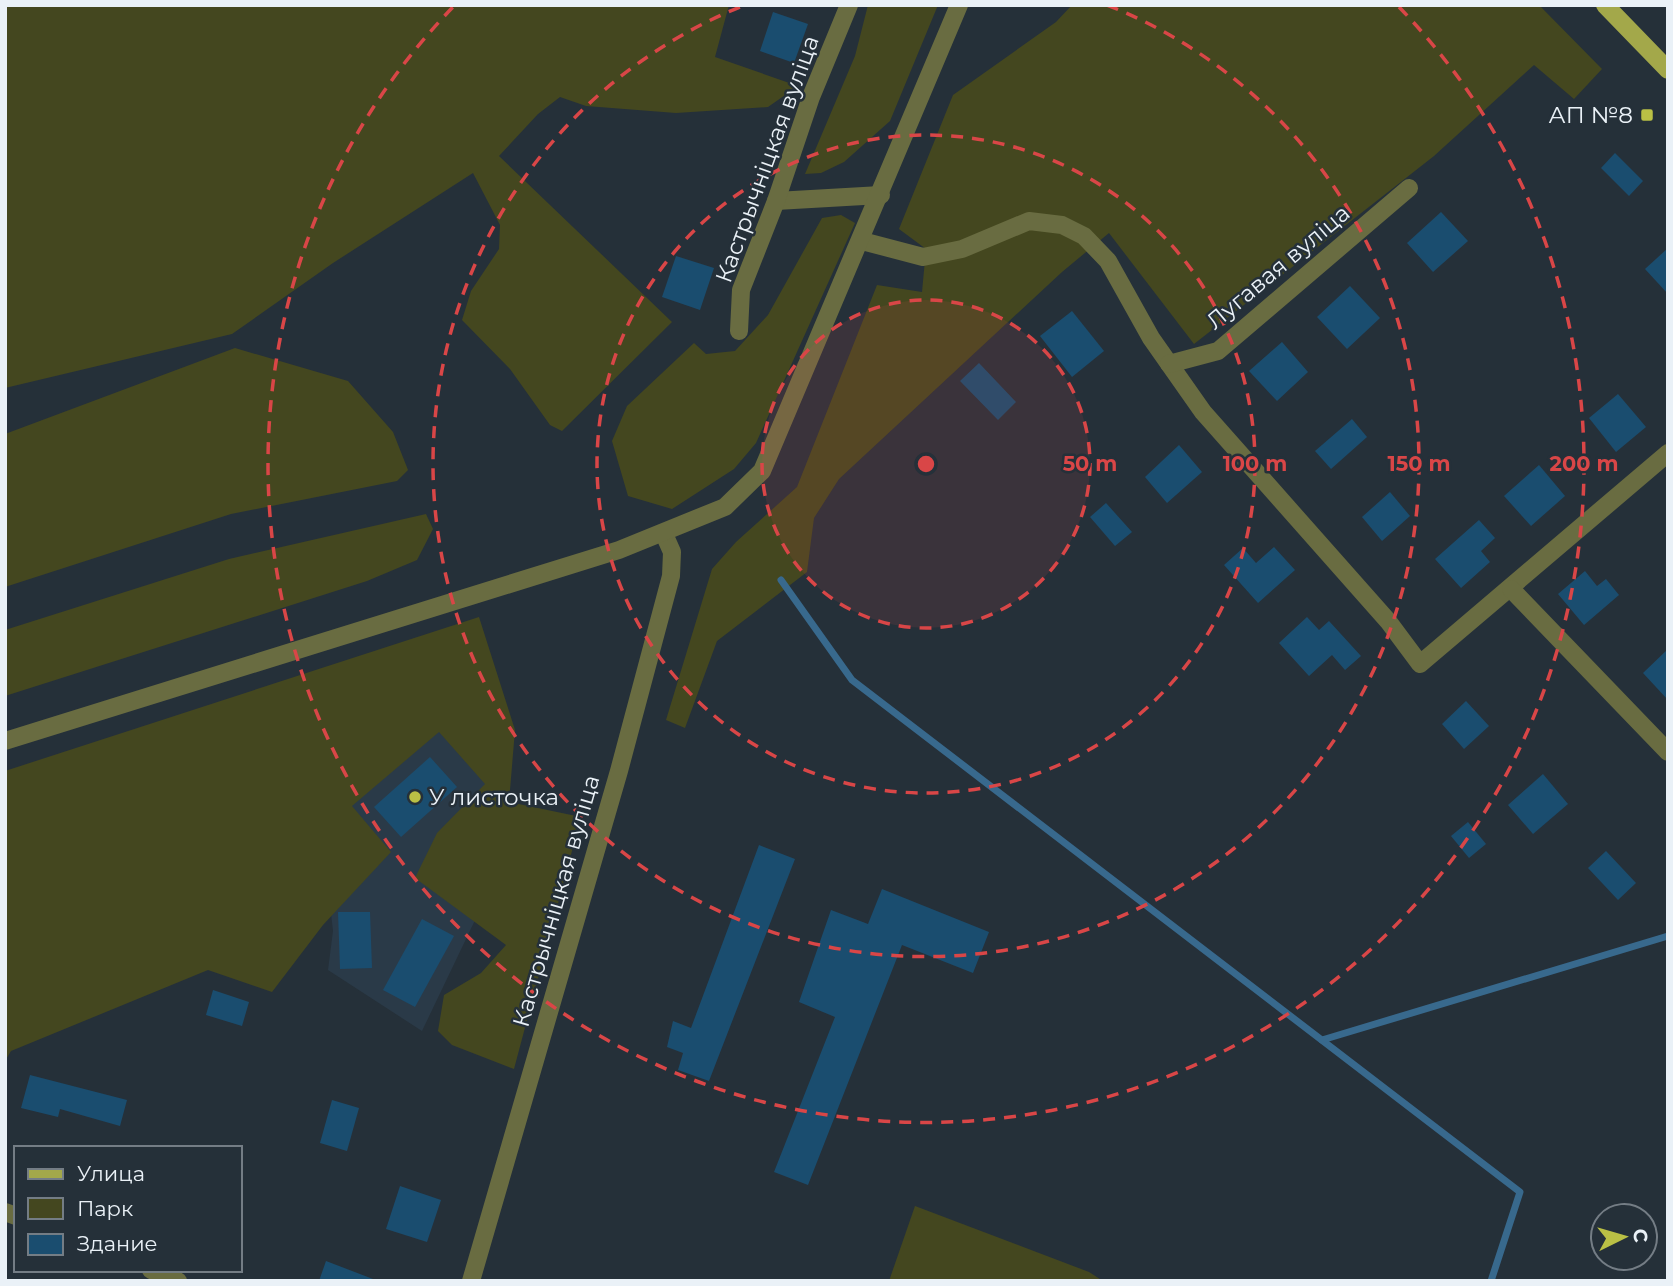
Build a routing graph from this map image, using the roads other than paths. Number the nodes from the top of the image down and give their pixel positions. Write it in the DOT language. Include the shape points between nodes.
graph roads {
  1 [pos="849,5"];
  2 [pos="960,5"];
  3 [pos="1605,5"];
  4 [pos="1668,70"];
  5 [pos="1409,188"];
  6 [pos="881,195"];
  7 [pos="776,201"];
  8 [pos="862,241"];
  9 [pos="739,331"];
  10 [pos="1169,364"];
  11 [pos="1668,453"];
  12 [pos="664,534"];
  13 [pos="1511,589"];
  14 [pos="5,741"];
  15 [pos="1668,752"];
  16 [pos="156,1272"];
  17 [pos="178,1281"];
  18 [pos="471,1281"];
  1 -- 7 [label="street, Кастрычніцкая вуліца"];
  2 -- 6 [label="street"];
  3 -- 4 [label="main road"];
  5 -- 10 [label="street, Лугавая вуліца" via="1218,351"];
  6 -- 7 [label="street"];
  6 -- 8 [label="street"];
  7 -- 9 [label="street, Кастрычніцкая вуліца" via="741,290"];
  8 -- 10 [label="street" via="923,257 962,249 1029,221 1062,225 1083,236 1108,261"];
  8 -- 12 [label="street" via="762,471 725,507"];
  10 -- 13 [label="street" via="1203,412 1388,621 1420,664"];
  11 -- 13 [label="street"];
  12 -- 14 [label="street" via="568,568"];
  12 -- 18 [label="street, Кастрычніцкая вуліца" via="672,552 671,576"];
  13 -- 15 [label="street"];
  16 -- 17 [label="street"];
}
